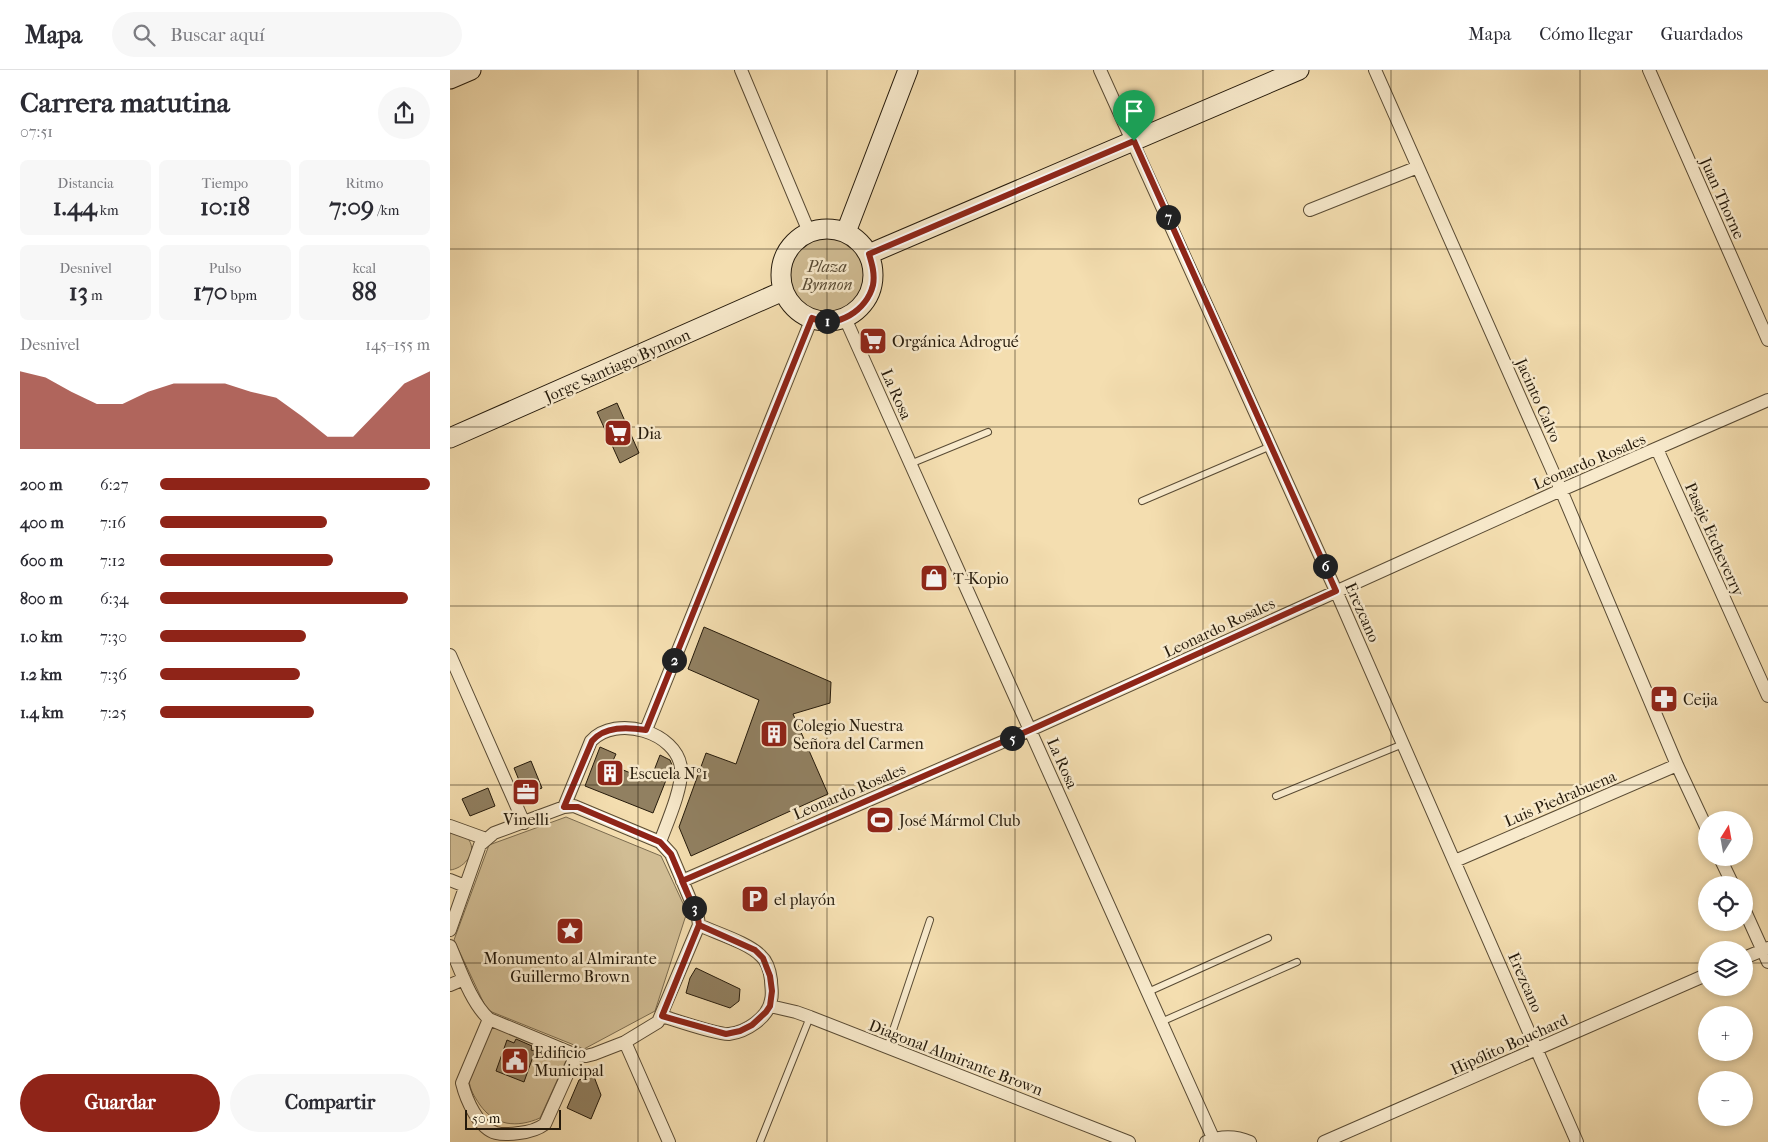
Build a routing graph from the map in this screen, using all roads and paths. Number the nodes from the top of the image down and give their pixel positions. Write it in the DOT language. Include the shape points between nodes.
graph roads {
  1 [pos="471,70"];
  2 [pos="741,70"];
  3 [pos="908,70"];
  4 [pos="1100,70"];
  5 [pos="1299,70"];
  6 [pos="1375,70"];
  7 [pos="1649,70"];
  8 [pos="450,79"];
  9 [pos="1134,141"];
  10 [pos="1418,167"];
  11 [pos="1310,210"];
  12 [pos="809,232"];
  13 [pos="846,232"];
  14 [pos="869,254"];
  15 [pos="784,291"];
  16 [pos="812,318"];
  17 [pos="845,318"];
  18 [pos="1768,340"];
  19 [pos="1768,400"];
  20 [pos="988,432"];
  21 [pos="450,438"];
  22 [pos="1271,446"];
  23 [pos="1657,449"];
  24 [pos="910,464"];
  25 [pos="1561,490"];
  26 [pos="1142,501"];
  27 [pos="1336,591"];
  28 [pos="450,655"];
  29 [pos="1768,696"];
  30 [pos="646,730"];
  31 [pos="1030,730"];
  32 [pos="1403,744"];
  33 [pos="1678,765"];
  34 [pos="1276,796"];
  35 [pos="564,807"];
  36 [pos="1699,811"];
  37 [pos="524,823"];
  38 [pos="450,826"];
  39 [pos="486,839"];
  40 [pos="660,842"];
  41 [pos="1455,862"];
  42 [pos="450,880"];
  43 [pos="682,881"];
  44 [pos="465,886"];
  45 [pos="930,920"];
  46 [pos="699,925"];
  47 [pos="1753,926"];
  48 [pos="450,930"];
  49 [pos="1268,938"];
  50 [pos="450,946"];
  51 [pos="1766,953"];
  52 [pos="1753,956"];
  53 [pos="1297,962"];
  54 [pos="464,979"];
  55 [pos="1698,979"];
  56 [pos="450,985"];
  57 [pos="1148,992"];
  58 [pos="770,1006"];
  59 [pos="662,1016"];
  60 [pos="810,1017"];
  61 [pos="489,1019"];
  62 [pos="1161,1022"];
  63 [pos="625,1042"];
  64 [pos="887,1048"];
  65 [pos="1538,1050"];
  66 [pos="576,1055"];
  67 [pos="493,1137"];
  68 [pos="1210,1141"];
  69 [pos="669,1142"];
  70 [pos="760,1142"];
  71 [pos="1129,1142"];
  72 [pos="1250,1142"];
  73 [pos="1324,1142"];
  74 [pos="1577,1142"];
  1 -- 8 [label="street"];
  2 -- 12 [label="street"];
  3 -- 13 [label="street"];
  4 -- 9 [label="street, Erezcano"];
  5 -- 9 [label="street"];
  6 -- 10 [label="street, Jacinto Calvo"];
  7 -- 18 [label="street, Juan Thorne"];
  9 -- 14 [label="street"];
  9 -- 22 [label="street, Erezcano"];
  10 -- 11 [label="street"];
  10 -- 25 [label="street, Jacinto Calvo"];
  12 -- 13 [label="street" via="834,229"];
  12 -- 15 [label="street" via="797,239 782,263"];
  13 -- 14 [label="street"];
  14 -- 17 [label="street" via="874,268 868,298"];
  15 -- 16 [label="street" via="791,304"];
  15 -- 21 [label="street, Jorge Santiago Bynnon"];
  16 -- 17 [label="street" via="830,321"];
  16 -- 30 [label="street"];
  17 -- 24 [label="street, La Rosa"];
  19 -- 23 [label="street, Leonardo Rosales"];
  20 -- 24 [label="lane"];
  22 -- 26 [label="lane"];
  22 -- 27 [label="street, Erezcano"];
  23 -- 25 [label="street, Leonardo Rosales"];
  23 -- 29 [label="street, Pasaje Etcheverry"];
  24 -- 31 [label="street, La Rosa"];
  25 -- 27 [label="street, Leonardo Rosales"];
  25 -- 33 [label="street, Jacinto Calvo"];
  27 -- 31 [label="street, Leonardo Rosales"];
  27 -- 32 [label="street, Erezcano"];
  28 -- 37 [label="street"];
  30 -- 35 [label="street" via="622,728 596,736"];
  30 -- 40 [label="street" via="672,749 680,760 682,774"];
  31 -- 43 [label="street, Leonardo Rosales"];
  31 -- 57 [label="street, La Rosa"];
  32 -- 34 [label="lane"];
  32 -- 41 [label="street, Erezcano"];
  33 -- 36 [label="street, Jacinto Calvo"];
  33 -- 41 [label="street, Luis Piedrabuena"];
  35 -- 37 [label="street"];
  35 -- 40 [label="street" via="578,807"];
  37 -- 39 [label="street"];
  38 -- 39 [label="street"];
  39 -- 44 [label="street" via="480,845"];
  40 -- 43 [label="street" via="671,854"];
  41 -- 65 [label="street, Erezcano"];
  42 -- 44 [label="street"];
  43 -- 46 [label="street"];
  44 -- 48 [label="street"];
  45 -- 64 [label="lane"];
  46 -- 58 [label="street" via="755,950 763,958 770,976"];
  46 -- 59 [label="street"];
  47 -- 51 [label="street"];
  49 -- 57 [label="lane"];
  50 -- 54 [label="street"];
  51 -- 52 [label="street"];
  53 -- 62 [label="lane"];
  54 -- 56 [label="street"];
  54 -- 61 [label="street" via="482,1013"];
  55 -- 65 [label="street, Hipólito Bouchard"];
  57 -- 62 [label="street, La Rosa"];
  58 -- 59 [label="street" via="752,1025 726,1034"];
  58 -- 60 [label="street, Diagonal Almirante Brown"];
  59 -- 63 [label="street" via="650,1028"];
  60 -- 64 [label="street, Diagonal Almirante Brown"];
  60 -- 70 [label="lane"];
  61 -- 66 [label="street"];
  61 -- 67 [label="street" via="462,1083 474,1112"];
  62 -- 68 [label="street, La Rosa"];
  63 -- 66 [label="street" via="594,1054"];
  63 -- 69 [label="street"];
  64 -- 71 [label="street, Diagonal Almirante Brown"];
  65 -- 73 [label="street, Hipólito Bouchard"];
  65 -- 74 [label="street, Erezcano"];
  66 -- 67 [label="street" via="545,1124 523,1133"];
  68 -- 72 [label="street" via="1226,1137"];
}
